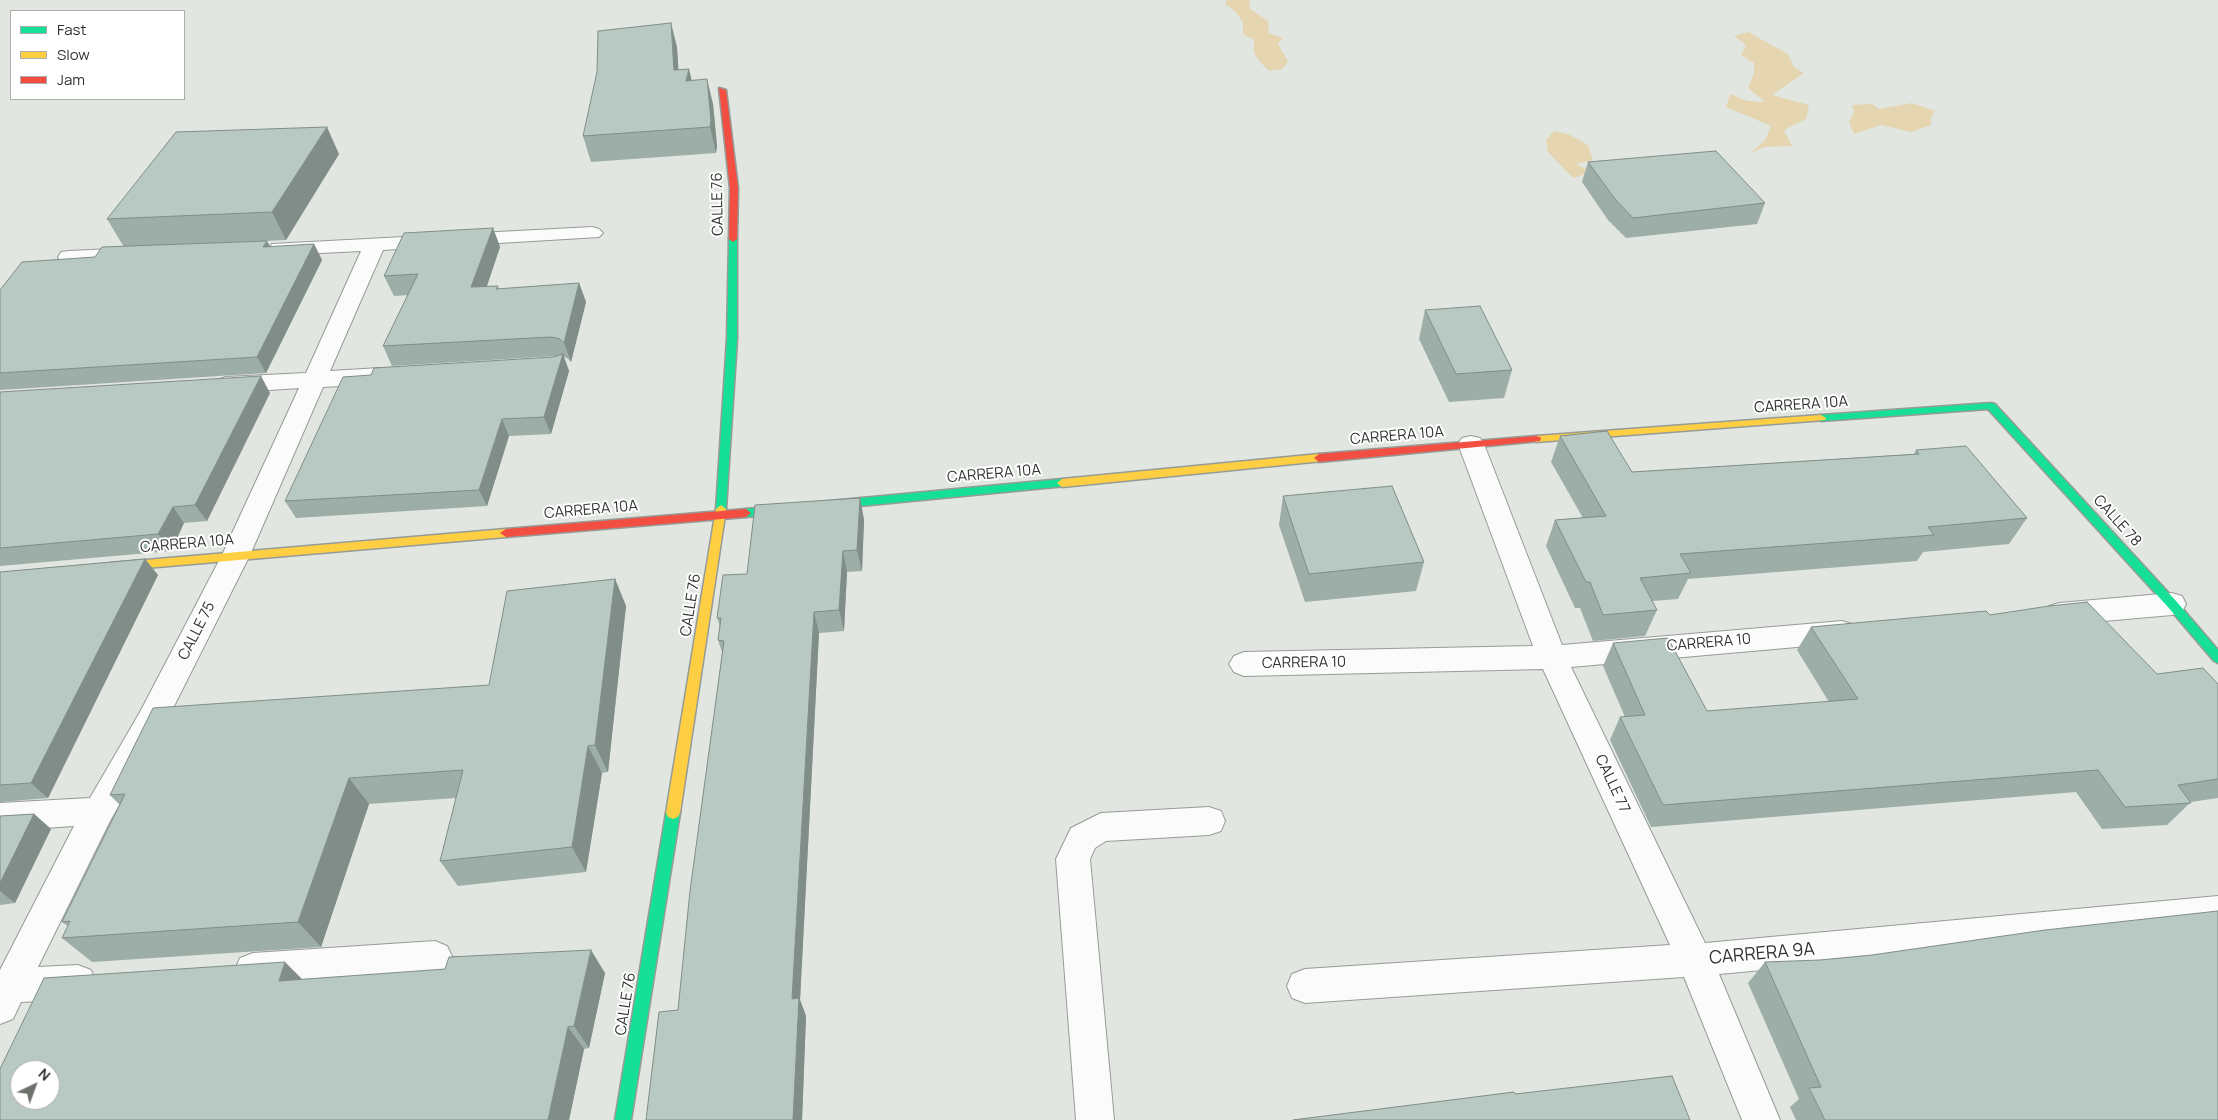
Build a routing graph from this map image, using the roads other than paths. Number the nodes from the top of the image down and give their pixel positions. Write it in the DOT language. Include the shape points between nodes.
graph roads {
  1 [pos="722,90"];
  2 [pos="592,233"];
  3 [pos="375,245"];
  4 [pos="257,250"];
  5 [pos="148,254"];
  6 [pos="69,257"];
  7 [pos="402,374"];
  8 [pos="315,380"];
  9 [pos="206,386"];
  10 [pos="1991,406"];
  11 [pos="1471,444"];
  12 [pos="721,514"];
  13 [pos="236,555"];
  14 [pos="98,568"];
  15 [pos="2172,604"];
  16 [pos="2034,616"];
  17 [pos="1867,630"];
  18 [pos="1552,657"];
  19 [pos="2218,658"];
  20 [pos="1244,664"];
  21 [pos="180,719"];
  22 [pos="151,721"];
  23 [pos="99,811"];
  24 [pos="0,817"];
  25 [pos="1209,821"];
  26 [pos="2218,912"];
  27 [pos="435,958"];
  28 [pos="1696,960"];
  29 [pos="217,972"];
  30 [pos="108,980"];
  31 [pos="1305,986"];
  32 [pos="5,996"];
  33 [pos="623,1120"];
  34 [pos="1095,1120"];
  35 [pos="1761,1120"];
  1 -- 12 [label="street, CALLE 76" via="734,188 732,338"];
  2 -- 3 [label="street"];
  3 -- 4 [label="street"];
  3 -- 8 [label="street, CALLE 75"];
  5 -- 6 [label="street"];
  7 -- 8 [label="street"];
  8 -- 9 [label="street"];
  8 -- 13 [label="street, CALLE 75"];
  10 -- 11 [label="street, CARRERA 10A"];
  10 -- 15 [label="street, CALLE 78"];
  11 -- 12 [label="street, CARRERA 10A"];
  11 -- 18 [label="street, CALLE 77"];
  12 -- 13 [label="street, CARRERA 10A"];
  12 -- 33 [label="street, CALLE 76"];
  13 -- 14 [label="street, CARRERA 10A"];
  13 -- 22 [label="street, CALLE 75"];
  15 -- 16 [label="street"];
  15 -- 19 [label="street, CALLE 78"];
  17 -- 18 [label="street, CARRERA 10"];
  18 -- 20 [label="street, CARRERA 10"];
  18 -- 28 [label="street, CALLE 77"];
  21 -- 22 [label="street"];
  22 -- 23 [label="street, CALLE 75"];
  23 -- 24 [label="street"];
  23 -- 32 [label="street, CALLE 75"];
  25 -- 34 [label="street" via="1101,827 1083,838 1073,859"];
  26 -- 28 [label="street, CARRERA 9A"];
  27 -- 29 [label="street"];
  28 -- 31 [label="street, CARRERA 9A"];
  28 -- 35 [label="street, CALLE 77"];
  30 -- 32 [label="street"];
}
